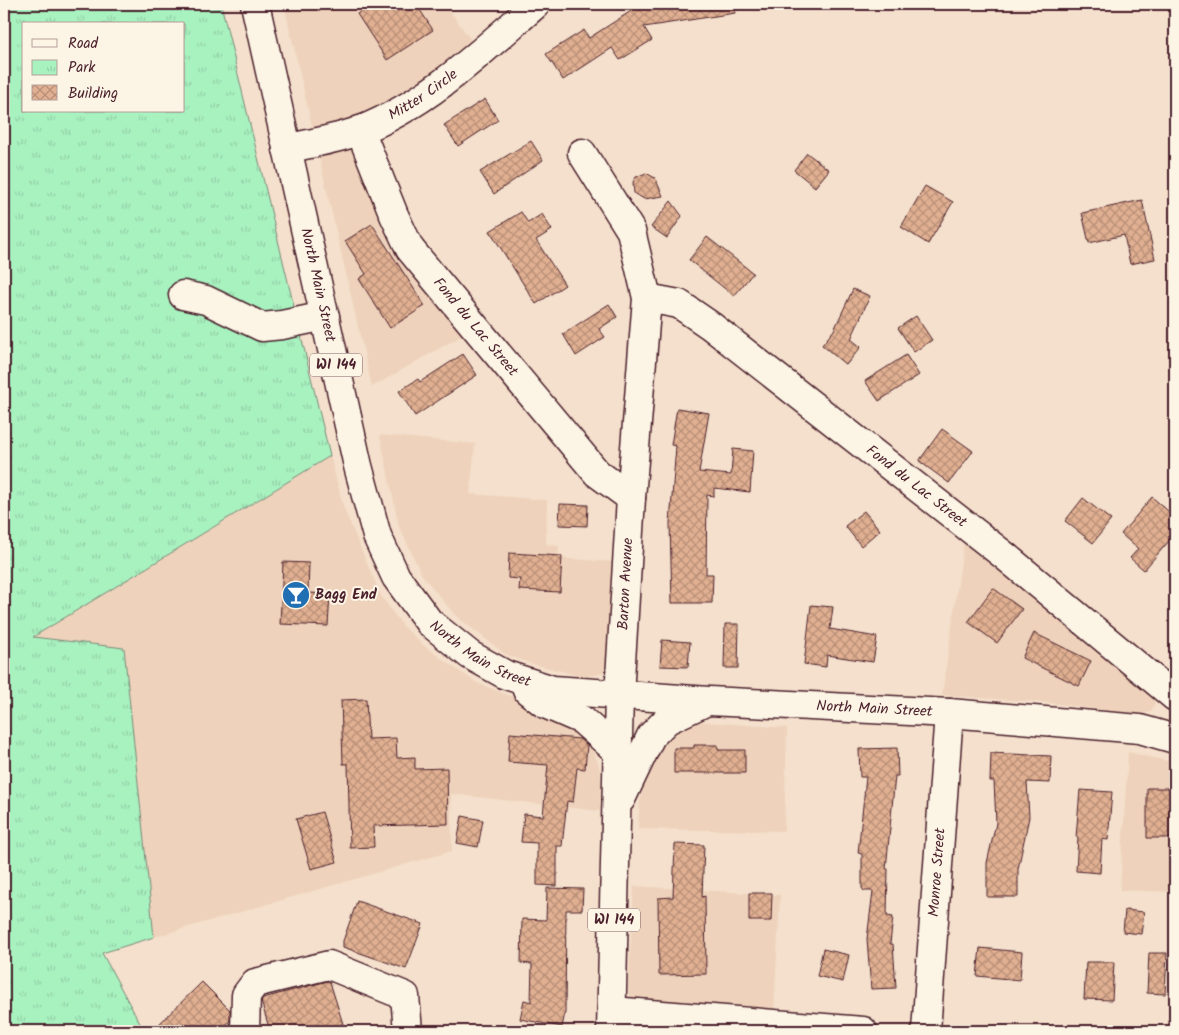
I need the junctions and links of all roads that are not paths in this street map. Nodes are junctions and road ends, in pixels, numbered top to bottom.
1 (254, 4) edge
2 (536, 4) edge
3 (360, 130) junction
4 (287, 149) junction
5 (582, 153) dead end
6 (183, 295) dead end
7 (647, 298) junction
8 (325, 316) junction
9 (630, 498) junction
10 (506, 675) junction
11 (619, 696) junction
12 (1175, 698) edge
13 (709, 701) junction
14 (949, 713) junction
15 (1175, 739) edge
16 (618, 752) junction
17 (616, 808) junction
18 (611, 1021) edge
19 (245, 1031) edge
20 (408, 1031) edge
21 (862, 1031) edge
22 (926, 1031) edge

1 - 4 street, North Main Street / WI 144
2 - 3 street, Mitter Circle
3 - 4 street, Mitter Circle
3 - 9 street, Fond du Lac Street
4 - 8 street, North Main Street / WI 144
5 - 7 street, Barton Avenue
6 - 8 street
7 - 9 street, Barton Avenue
7 - 12 street, Fond du Lac Street
8 - 10 street, North Main Street / WI 144
9 - 11 street, Barton Avenue
10 - 11 street, North Main Street / WI 144
10 - 16 street
11 - 13 street, North Main Street
11 - 16 street, Barton Avenue / WI 144
13 - 14 street, North Main Street
13 - 17 street
14 - 15 street, North Main Street
14 - 22 street, Monroe Street
16 - 17 street, Barton Avenue / WI 144
17 - 18 street, Barton Avenue / WI 144
18 - 21 street
19 - 20 street

